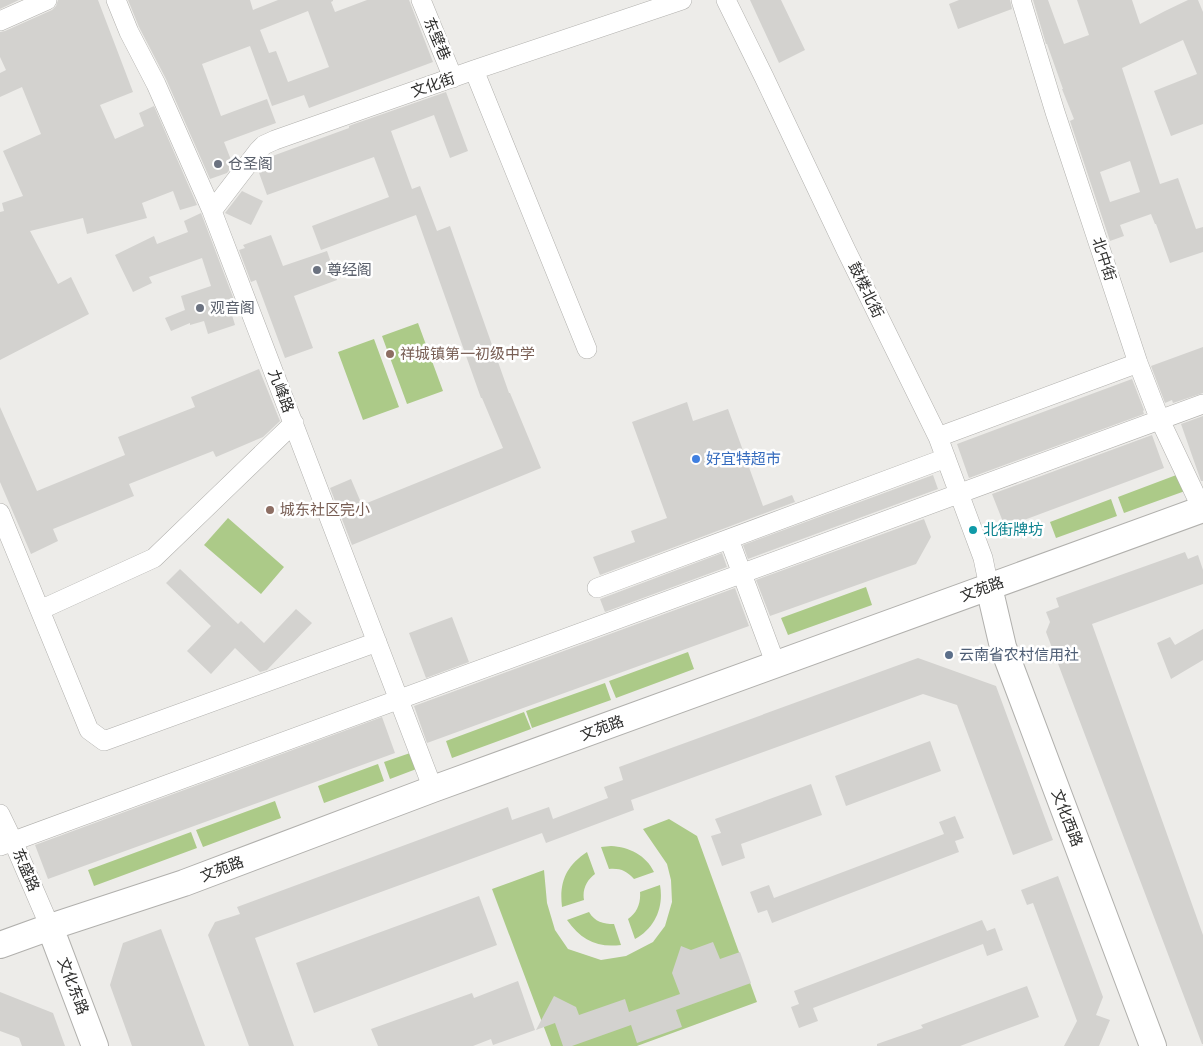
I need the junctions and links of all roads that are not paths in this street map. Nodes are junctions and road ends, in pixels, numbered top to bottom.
1 (47, 0) edge
2 (116, 0) edge
3 (421, 0) edge
4 (682, 0) edge
5 (726, 0) edge
6 (1021, 0) edge
7 (0, 21) edge
8 (474, 70) junction
9 (453, 78) junction
10 (212, 211) junction
11 (588, 349) dead end
12 (1138, 363) junction
13 (1203, 404) edge
14 (1160, 420) junction
15 (294, 423) junction
16 (938, 437) junction
17 (946, 458) junction
18 (959, 494) junction
19 (1203, 510) edge
20 (0, 513) edge
21 (729, 539) junction
22 (742, 573) junction
23 (989, 587) junction
24 (597, 588) dead end
25 (40, 610) junction
26 (377, 642) junction
27 (776, 665) junction
28 (399, 699) junction
29 (433, 789) junction
30 (0, 814) edge
31 (7, 844) edge
32 (50, 927) junction
33 (0, 945) edge
34 (95, 1046) edge
35 (1153, 1046) edge

1 - 7 street
2 - 10 street, 九峰路
3 - 9 street, 东壁巷
4 - 8 street, 文化街
5 - 16 street, 鼓楼北街
6 - 12 street, 北中街
8 - 9 street, 文化街
8 - 11 street
9 - 10 street, 文化街
10 - 15 street, 九峰路
12 - 14 street, 北中街
12 - 16 street
13 - 14 street
14 - 18 street
14 - 19 street, 北中街
15 - 25 street
15 - 26 street, 九峰路
16 - 17 street, 鼓楼北街
17 - 18 street, 鼓楼北街
17 - 21 street
18 - 22 street
18 - 23 street, 鼓楼北街
19 - 23 main road, 文苑路
20 - 25 street
21 - 22 street
21 - 24 street
22 - 27 street
22 - 28 street
23 - 27 main road, 文苑路
23 - 35 main road, 文化西路
25 - 26 street
26 - 28 street, 九峰路
27 - 29 main road, 文苑路
28 - 29 street, 九峰路
28 - 31 street
29 - 32 main road, 文苑路
30 - 31 street, 东盛路
31 - 32 street, 东盛路
32 - 33 main road, 文苑路
32 - 34 main road, 文化东路

